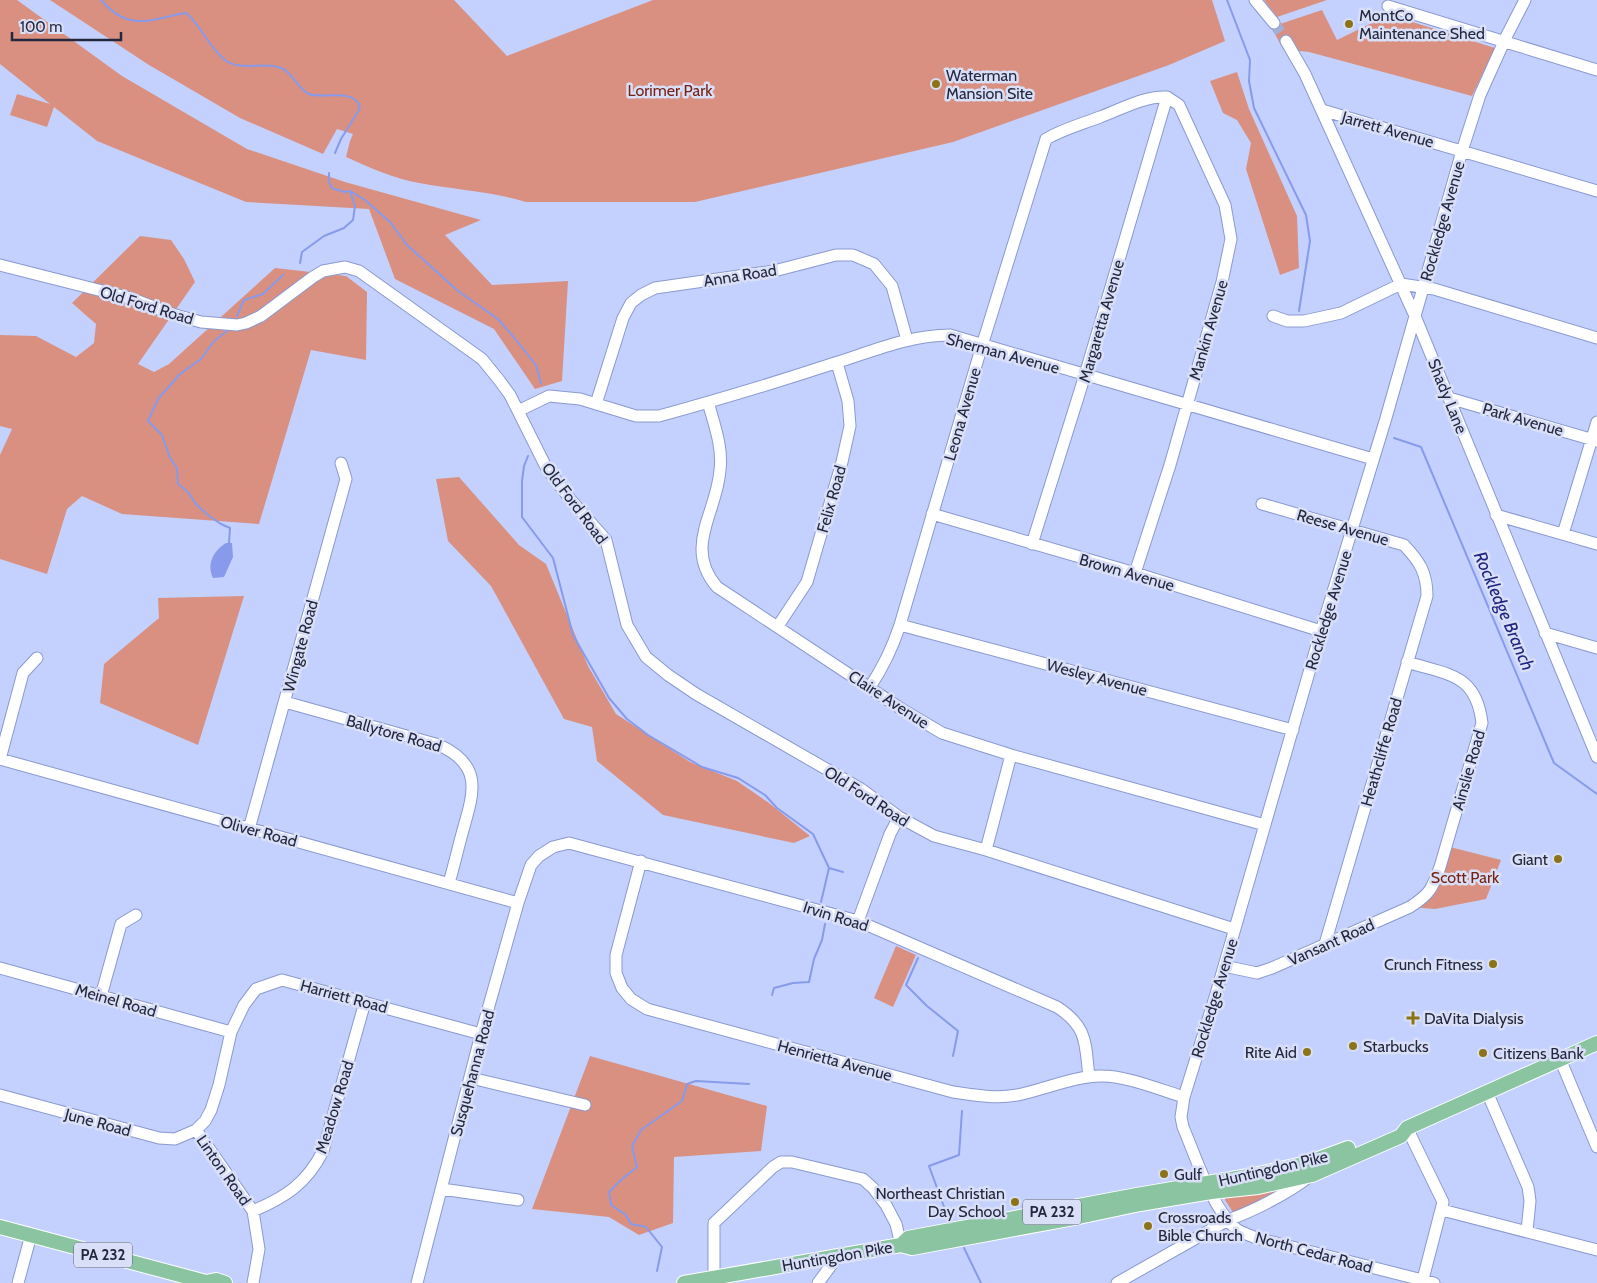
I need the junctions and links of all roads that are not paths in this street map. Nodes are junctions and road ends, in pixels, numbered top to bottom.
1 (1255, 0) edge
2 (1525, 0) edge
3 (1388, 6) dead end
4 (1274, 23) tunnel mouth
5 (1286, 41) tunnel mouth
6 (1504, 42) junction
7 (1597, 70) edge
8 (1167, 97) junction
9 (1322, 110) junction
10 (1462, 151) junction
11 (1597, 191) edge
12 (0, 265) edge
13 (1401, 284) junction
14 (1423, 286) junction
15 (1273, 316) dead end
16 (1415, 316) junction
17 (1597, 338) edge
18 (907, 340) junction
19 (982, 344) junction
20 (836, 363) junction
21 (1085, 375) junction
22 (1449, 398) junction
23 (708, 402) junction
24 (596, 404) junction
25 (1186, 405) junction
26 (518, 411) junction
27 (1597, 422) edge
28 (1594, 440) edge
29 (1372, 459) junction
30 (341, 462) dead end
31 (1262, 504) dead end
32 (932, 514) junction
33 (1496, 515) junction
34 (1353, 530) junction
35 (1564, 534) junction
36 (1032, 544) junction
37 (1597, 544) edge
38 (1419, 561) joint
39 (1135, 573) junction
40 (900, 625) junction
41 (778, 626) junction
42 (1321, 631) junction
43 (1545, 633) junction
44 (1597, 648) edge
45 (37, 658) dead end
46 (1407, 662) junction
47 (870, 687) junction
48 (285, 702) junction
49 (1293, 730) junction
50 (1596, 752) edge
51 (1011, 755) junction
52 (0, 759) edge
53 (899, 817) junction
54 (1265, 825) junction
55 (249, 829) junction
56 (986, 850) junction
57 (641, 862) junction
58 (531, 865) joint
59 (449, 883) junction
60 (1432, 889) joint
61 (518, 903) junction
62 (136, 915) dead end
63 (858, 921) junction
64 (1234, 929) junction
65 (1324, 944) junction
66 (1224, 966) junction
67 (0, 968) edge
68 (101, 996) junction
69 (364, 1002) junction
70 (231, 1032) junction
71 (481, 1034) junction
72 (1597, 1043) edge
73 (1560, 1059) junction
74 (1089, 1077) junction
75 (471, 1078) junction
76 (1487, 1092) junction
77 (0, 1095) edge
78 (1184, 1097) junction
79 (585, 1105) dead end
80 (1407, 1128) junction
81 (196, 1130) junction
82 (1597, 1147) edge
83 (1312, 1175) junction
84 (1208, 1188) junction
85 (442, 1189) junction
86 (518, 1200) dead end
87 (1442, 1210) junction
88 (253, 1211) junction
89 (1228, 1220) junction
90 (0, 1227) edge
91 (1527, 1231) junction
92 (31, 1235) junction
93 (901, 1245) junction
94 (1597, 1250) edge
95 (838, 1256) junction
96 (714, 1277) junction
97 (207, 1282) edge
98 (1427, 1282) edge
99 (18, 1283) edge
100 (225, 1283) edge
101 (253, 1283) edge
102 (417, 1283) edge
103 (684, 1283) edge
104 (818, 1283) edge
105 (1117, 1283) edge

1 - 4 street
2 - 6 street, Rockledge Avenue
3 - 6 street
5 - 9 street, Shady Lane
6 - 7 street
6 - 10 street, Rockledge Avenue
8 - 19 street, Leona Avenue
8 - 21 street, Margaretta Avenue
8 - 25 street, Mankin Avenue
9 - 10 street, Jarrett Avenue
9 - 13 street, Shady Lane
10 - 11 street, Jarrett Avenue
10 - 14 street, Rockledge Avenue
12 - 26 street, Old Ford Road
13 - 14 street
13 - 15 street
13 - 16 street, Shady Lane
14 - 16 street, Rockledge Avenue
14 - 17 street
16 - 22 street, Shady Lane
16 - 29 street, Rockledge Avenue
18 - 19 street, Sherman Avenue
18 - 20 street, Sherman Avenue
18 - 24 street, Anna Road
19 - 21 street, Sherman Avenue
19 - 32 street, Leona Avenue
20 - 23 street, Sherman Avenue
20 - 41 street, Felix Road
21 - 25 street, Sherman Avenue
21 - 36 street, Margaretta Avenue
22 - 28 street, Park Avenue
22 - 33 street, Shady Lane
23 - 24 street, Sherman Avenue
23 - 41 street, Claire Avenue
24 - 26 street, Sherman Avenue
25 - 29 street, Sherman Avenue
25 - 39 street, Mankin Avenue
26 - 53 street, Old Ford Road
27 - 28 street
28 - 35 street
29 - 34 street, Rockledge Avenue
30 - 48 street, Wingate Road
31 - 34 street, Reese Avenue
32 - 36 street, Brown Avenue
32 - 40 street, Leona Avenue
33 - 35 street
33 - 43 street, Shady Lane
34 - 38 street, Reese Avenue
34 - 42 street, Rockledge Avenue
35 - 37 street
36 - 39 street, Brown Avenue
38 - 46 street, Heathcliffe Road
39 - 42 street, Brown Avenue
40 - 47 street, Leona Avenue
40 - 49 street, Wesley Avenue
41 - 47 street, Claire Avenue
42 - 49 street, Rockledge Avenue
43 - 44 street
43 - 50 street, Shady Lane
45 - 52 street
46 - 60 street, Ainslie Road
46 - 65 street, Heathcliffe Road
47 - 51 street, Claire Avenue
48 - 55 street, Wingate Road
48 - 59 street, Ballytore Road
49 - 54 street, Rockledge Avenue
51 - 54 street, Claire Avenue
51 - 56 street
52 - 55 street, Oliver Road
53 - 56 street, Old Ford Road
53 - 63 street
54 - 64 street, Rockledge Avenue
55 - 59 street, Oliver Road
56 - 64 street, Old Ford Road
57 - 58 street, Irvin Road
57 - 63 street, Irvin Road
57 - 74 street, Henrietta Avenue
58 - 61 street, Susquehanna Road
59 - 61 street, Oliver Road
60 - 65 street, Vansant Road
61 - 71 street, Susquehanna Road
62 - 68 street
63 - 74 street, Irvin Road
64 - 66 street, Rockledge Avenue
65 - 66 street, Vansant Road
66 - 78 street, Rockledge Avenue
67 - 68 street, Meinel Road
68 - 70 street, Meinel Road
69 - 70 street, Harriett Road
69 - 71 street, Harriett Road
69 - 88 street, Meadow Road
70 - 81 street, Linton Road
71 - 75 street, Susquehanna Road
72 - 73 main road, Huntingdon Pike / PA 232
73 - 76 main road, Huntingdon Pike / PA 232
73 - 82 street
74 - 78 street, Henrietta Avenue
75 - 79 street
75 - 85 street, Susquehanna Road
76 - 80 main road, Huntingdon Pike / PA 232
76 - 91 street
77 - 81 street, June Road
78 - 84 street, Rockledge Avenue
80 - 83 main road, Huntingdon Pike / PA 232
80 - 84 main road, Huntingdon Pike / PA 232
80 - 87 street
81 - 88 street, Linton Road
83 - 84 main road, Huntingdon Pike / PA 232
83 - 89 street
84 - 89 street, Rockledge Avenue
84 - 93 main road, Huntingdon Pike / PA 232
85 - 86 street
85 - 102 street, Susquehanna Road
87 - 91 street
87 - 98 street
88 - 101 street, Linton Road
89 - 98 street, North Cedar Road
89 - 105 street
90 - 92 main road, PA 232
91 - 94 street
92 - 97 main road, PA 232
92 - 99 street
93 - 95 main road, Huntingdon Pike / PA 232
93 - 96 street
95 - 96 main road, Huntingdon Pike / PA 232
95 - 104 street
96 - 103 main road, Huntingdon Pike / PA 232
97 - 100 main road, PA 232

